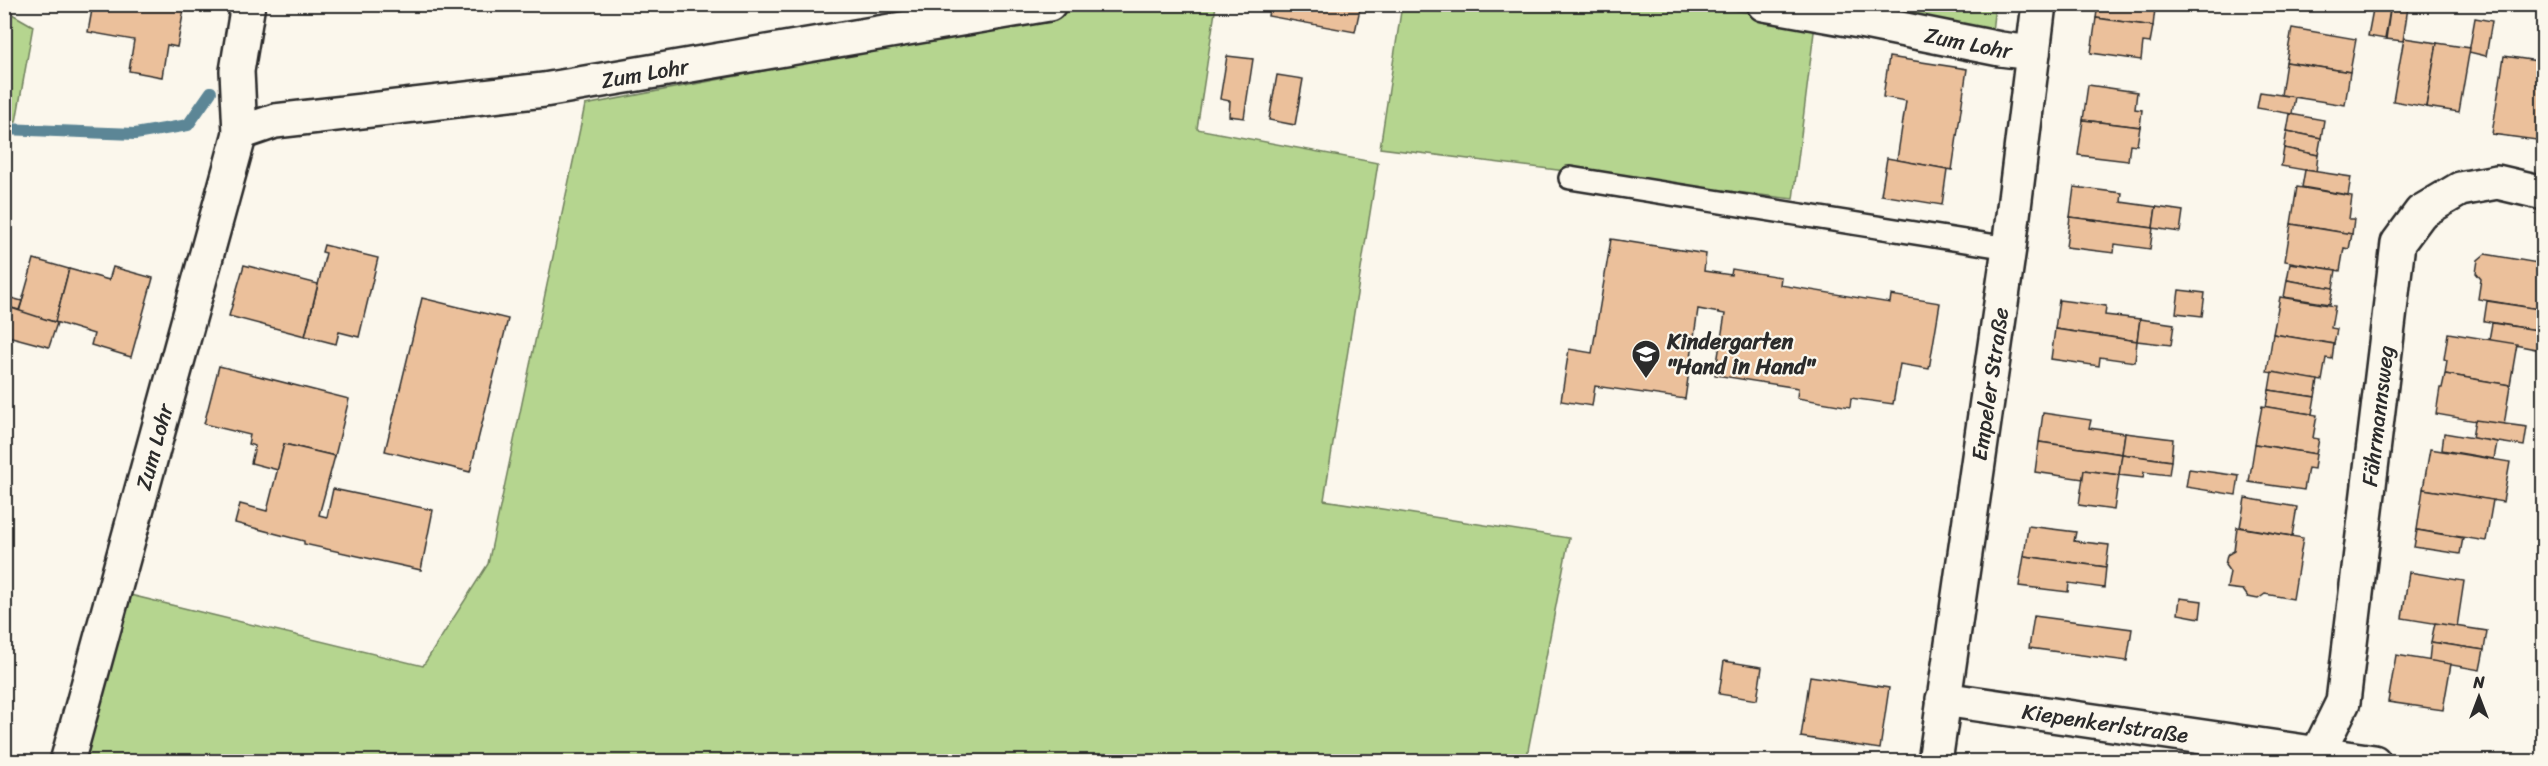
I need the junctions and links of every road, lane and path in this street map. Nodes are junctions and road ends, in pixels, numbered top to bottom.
1 (248, 4) edge
2 (1049, 4) edge
3 (1764, 4) edge
4 (2039, 4) edge
5 (2033, 53) junction
6 (240, 133) junction
7 (1570, 178) dead end
8 (2544, 193) edge
9 (2009, 248) junction
10 (1943, 699) junction
11 (2318, 757) edge
12 (67, 762) edge
13 (1935, 762) edge
14 (2374, 762) edge

1 - 6 street, Zum Lohr
2 - 6 street, Zum Lohr
3 - 5 street, Zum Lohr
4 - 5 street, Empeler Straße
5 - 9 street, Empeler Straße
6 - 12 street, Zum Lohr
7 - 9 lane
8 - 11 street, Fährmannsweg
9 - 10 street, Empeler Straße
10 - 11 street, Kiepenkerlstraße
10 - 13 street, Empeler Straße
11 - 14 street, Kiepenkerlstraße

